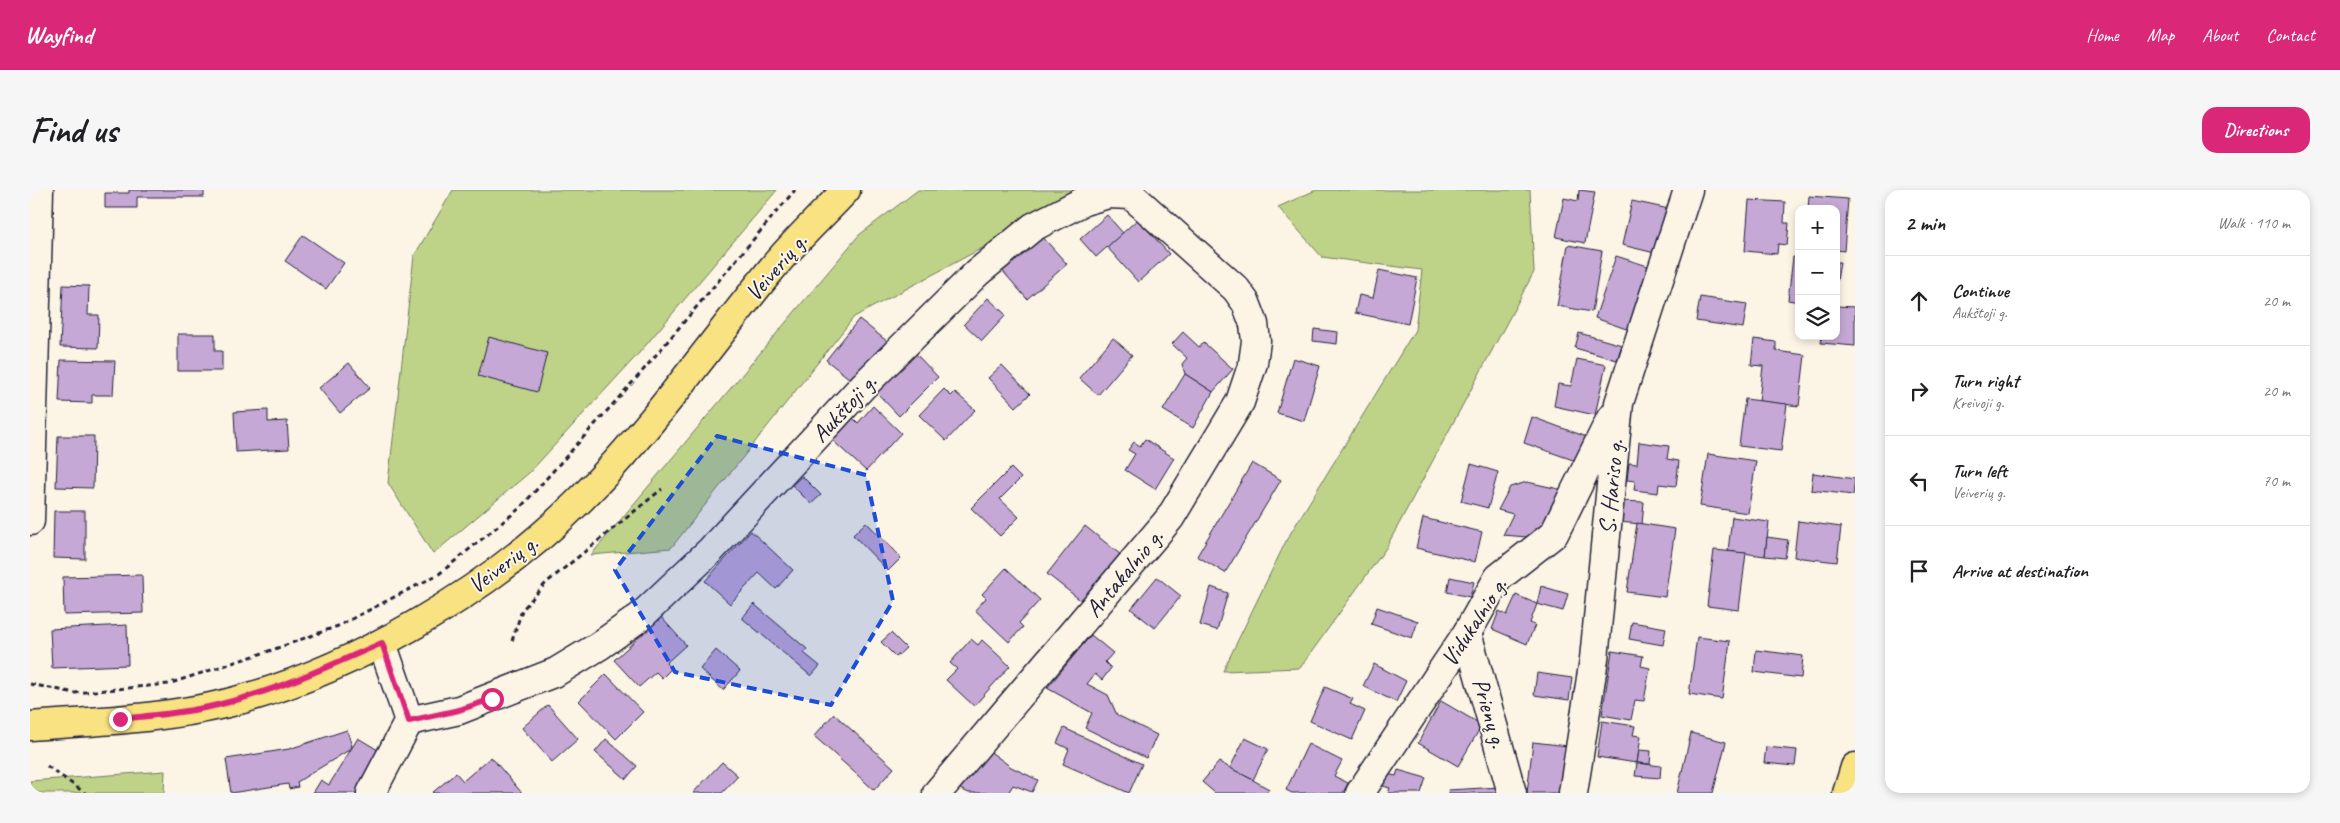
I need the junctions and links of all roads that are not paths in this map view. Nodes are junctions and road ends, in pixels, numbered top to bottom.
1 (39, 190) edge
2 (846, 190) edge
3 (1688, 190) edge
4 (1254, 324) joint
5 (1619, 403) junction
6 (30, 521) edge
7 (1467, 633) junction
8 (382, 643) junction
9 (409, 721) junction
10 (30, 726) edge
11 (1855, 767) edge
12 (371, 793) edge
13 (937, 793) edge
14 (1360, 793) edge
15 (1512, 793) edge
16 (1573, 793) edge
17 (1847, 793) edge

1 - 6 street
2 - 8 main road, Veiverių g.
3 - 5 street, S. Hariso g.
4 - 9 street, Aukštoji g.
4 - 13 street, Antakalnio g.
5 - 7 street, Vidukalnio g.
5 - 16 street, S. Hariso g.
7 - 14 street, Vidukalnio g.
7 - 15 street, Prienų g.
8 - 9 street
8 - 10 main road, Veiverių g.
9 - 12 street
11 - 17 main road

